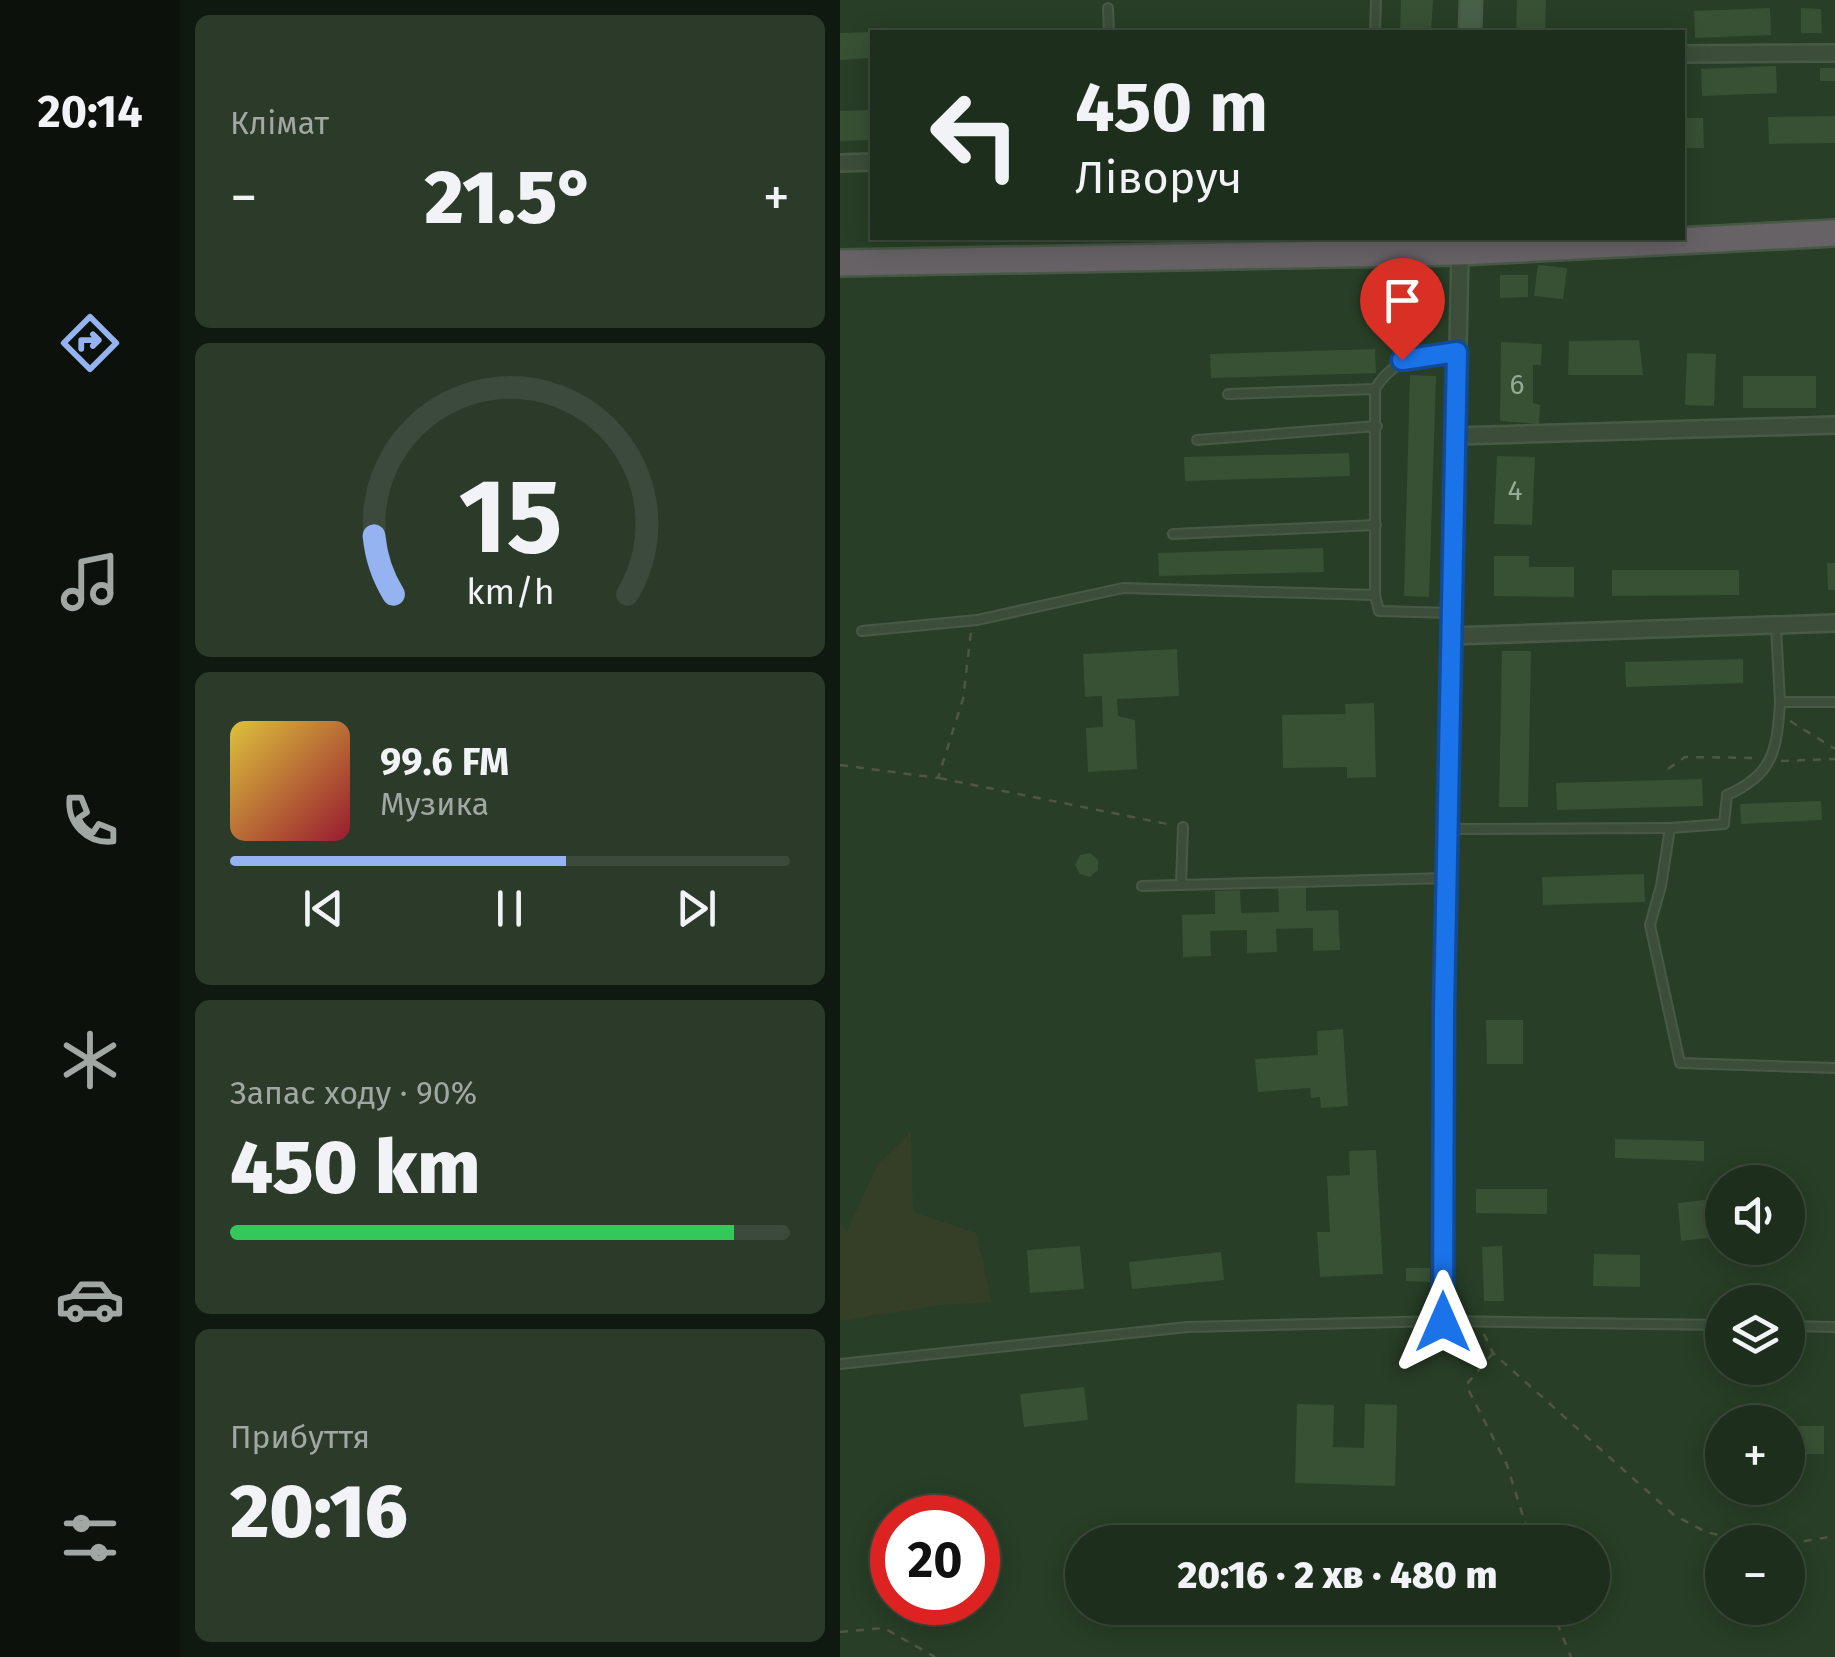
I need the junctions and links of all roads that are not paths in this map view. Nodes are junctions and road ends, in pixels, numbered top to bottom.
1 (1376, 0) edge
2 (1471, 0) edge
3 (1108, 8) dead end
4 (1110, 30) edge
5 (1376, 30) edge
6 (1470, 30) edge
7 (1685, 54) edge
8 (1835, 54) edge
9 (870, 162) edge
10 (840, 163) edge
11 (1835, 233) edge
12 (1685, 237) edge
13 (1597, 240) edge
14 (1461, 244) edge
15 (840, 263) edge
16 (1457, 352) junction
17 (1374, 389) junction
18 (1228, 394) dead end
19 (1835, 425) edge
20 (1377, 426) junction
21 (1456, 436) junction
22 (1197, 440) dead end
23 (1376, 525) junction
24 (1173, 534) dead end
25 (1375, 595) junction
26 (1452, 614) junction
27 (1835, 623) edge
28 (1776, 626) junction
29 (862, 632) dead end
30 (1452, 636) junction
31 (1780, 702) junction
32 (1835, 702) edge
33 (1183, 827) road end
34 (1448, 828) junction
35 (1670, 828) junction
36 (1447, 878) junction
37 (1181, 884) junction
38 (1142, 886) dead end
39 (1835, 1068) edge
40 (1443, 1280) joint
41 (1443, 1322) junction
42 (1705, 1325) edge
43 (1805, 1326) edge
44 (1835, 1327) edge
45 (840, 1364) edge

1 - 5 lane
2 - 6 main road
3 - 4 lane
7 - 8 street
9 - 10 street
11 - 12 highway
13 - 14 highway
14 - 15 highway
14 - 16 street
16 - 17 lane
16 - 21 street
17 - 18 lane
17 - 20 lane
19 - 21 street
20 - 22 lane
20 - 23 lane
21 - 26 street
23 - 24 lane
23 - 25 lane
25 - 26 lane
25 - 29 lane
26 - 30 street
27 - 28 street
28 - 30 street
28 - 31 lane
30 - 34 street
31 - 32 lane
31 - 35 lane
33 - 37 lane
34 - 35 lane
34 - 36 street
35 - 39 lane
36 - 37 lane
36 - 40 street
37 - 38 lane
40 - 41 lane
41 - 42 lane
41 - 45 lane
43 - 44 lane

